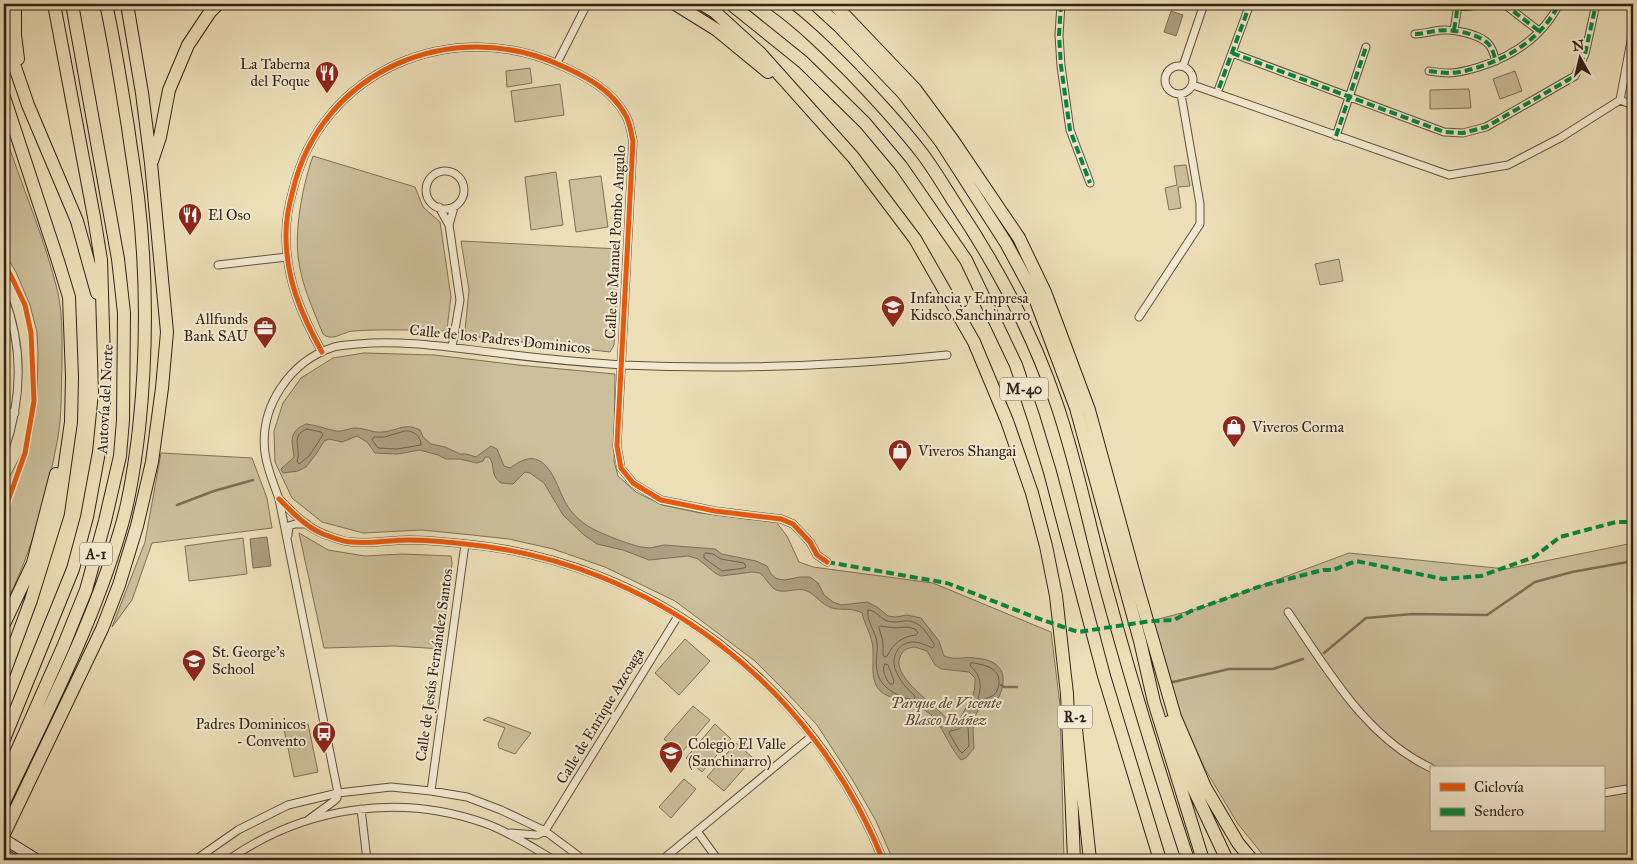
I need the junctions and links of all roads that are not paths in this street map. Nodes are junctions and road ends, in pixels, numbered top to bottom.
1 (15, 4) edge
2 (54, 4) edge
3 (72, 4) edge
4 (106, 4) edge
5 (127, 4) edge
6 (218, 4) edge
7 (587, 4) edge
8 (676, 4) edge
9 (702, 4) edge
10 (731, 4) edge
11 (774, 4) edge
12 (815, 4) edge
13 (834, 4) edge
14 (1061, 4) edge
15 (1204, 4) edge
16 (1250, 4) edge
17 (1479, 4) edge
18 (1504, 4) edge
19 (1559, 4) edge
20 (1596, 4) edge
21 (1455, 5) edge
22 (1454, 30) junction
23 (1633, 30) edge
24 (1539, 31) junction
25 (1415, 34) dead end
26 (4, 35) edge
27 (1366, 48) dead end
28 (1232, 53) junction
29 (1496, 61) junction
30 (557, 63) junction
31 (1183, 66) junction
32 (1429, 71) dead end
33 (1192, 85) junction
34 (1219, 88) dead end
35 (1181, 94) junction
36 (796, 96) junction
37 (4, 97) edge
38 (1350, 97) junction
39 (1620, 100) junction
40 (28, 105) junction
41 (1633, 105) edge
42 (1336, 136) junction
43 (151, 163) junction
44 (1090, 183) dead end
45 (438, 207) junction
46 (454, 207) junction
47 (449, 226) junction
48 (287, 257) junction
49 (218, 265) dead end
50 (4, 297) edge
51 (103, 317) junction
52 (1139, 317) dead end
53 (452, 348) junction
54 (322, 352) junction
55 (948, 355) dead end
56 (622, 364) junction
57 (4, 411) edge
58 (15, 413) junction
59 (71, 422) junction
60 (4, 452) edge
61 (279, 499) junction
62 (307, 524) junction
63 (287, 538) junction
64 (465, 544) junction
65 (827, 562) dead end
66 (64, 592) junction
67 (1056, 596) junction
68 (1288, 612) dead end
69 (26, 614) junction
70 (678, 616) junction
71 (4, 624) edge
72 (1140, 641) junction
73 (4, 657) edge
74 (4, 674) edge
75 (73, 688) junction
76 (4, 716) edge
77 (812, 736) junction
78 (4, 739) edge
79 (1430, 767) edge
80 (4, 780) edge
81 (1633, 788) edge
82 (431, 791) junction
83 (1604, 792) edge
84 (338, 793) junction
85 (4, 802) edge
86 (361, 809) junction
87 (4, 816) edge
88 (308, 820) junction
89 (545, 831) junction
90 (697, 831) junction
91 (508, 833) junction
92 (4, 834) edge
93 (1152, 838) junction
94 (4, 839) edge
95 (4, 854) edge
96 (14, 860) edge
97 (38, 860) edge
98 (195, 860) edge
99 (228, 860) edge
100 (367, 860) edge
101 (554, 860) edge
102 (584, 860) edge
103 (662, 860) edge
104 (718, 860) edge
105 (883, 860) edge
106 (1074, 860) edge
107 (1090, 860) edge
108 (1152, 860) edge
109 (1160, 860) edge
110 (1188, 860) edge
111 (1203, 860) edge
112 (1227, 860) edge
113 (1252, 860) edge

1 - 40 highway
2 - 51 highway, Autovía del Norte / A-1
3 - 80 highway, Autovía del Norte / A-1
4 - 85 highway
5 - 43 highway
6 - 43 highway
7 - 30 street
8 - 36 highway
9 - 36 highway
10 - 93 highway, M-40
11 - 110 highway, M-40
12 - 72 highway
13 - 113 highway
14 - 44 street
15 - 31 street
16 - 28 street
17 - 21 street
18 - 24 street
19 - 24 street
20 - 38 street
21 - 22 street
22 - 25 street
22 - 29 street
23 - 39 street
24 - 29 street
26 - 40 highway
27 - 38 street
28 - 34 street
28 - 38 street
29 - 32 street
30 - 48 street, Calle de Manuel Pombo Angulo
30 - 56 street, Calle de Manuel Pombo Angulo
31 - 33 street
31 - 35 street
33 - 35 street
33 - 42 street
35 - 52 street
36 - 67 highway
37 - 59 highway
38 - 42 street
39 - 41 street
39 - 42 street
40 - 51 highway
43 - 75 highway
45 - 46 street
45 - 46 street
45 - 47 street
46 - 47 street
47 - 53 street
48 - 49 street
48 - 54 street, Calle de Manuel Pombo Angulo
50 - 58 street
51 - 66 highway, Autovía del Norte / A-1
53 - 54 street, Calle de los Padres Dominicos
53 - 56 street, Calle de los Padres Dominicos
54 - 61 street, Calle de los Padres Dominicos
55 - 56 street, Calle de los Padres Dominicos
56 - 65 street, Calle de Manuel Pombo Angulo
57 - 58 street
58 - 60 street
59 - 69 highway
59 - 71 highway
61 - 62 street
61 - 63 street, Calle de los Padres Dominicos
62 - 63 street
62 - 64 street
63 - 84 street, Calle de los Padres Dominicos
64 - 70 street
64 - 82 street, Calle de Jesús Fernández Santos
66 - 76 highway
66 - 78 highway, Autovía del Norte / A-1
67 - 106 highway
67 - 107 highway, R-2
68 - 79 street
69 - 73 highway
69 - 74 highway
70 - 77 street
70 - 89 street, Calle de Enrique Azcoaga
72 - 111 highway
72 - 112 highway
75 - 87 highway
75 - 92 highway
77 - 90 street
77 - 105 street
81 - 83 street
82 - 84 street
82 - 89 street
84 - 88 street
84 - 98 street
86 - 88 street
86 - 91 street
86 - 100 street
88 - 99 street
89 - 91 street
89 - 102 street
90 - 103 street
90 - 104 street
91 - 101 street
93 - 108 highway
93 - 109 highway, M-40
94 - 97 street
95 - 96 street

